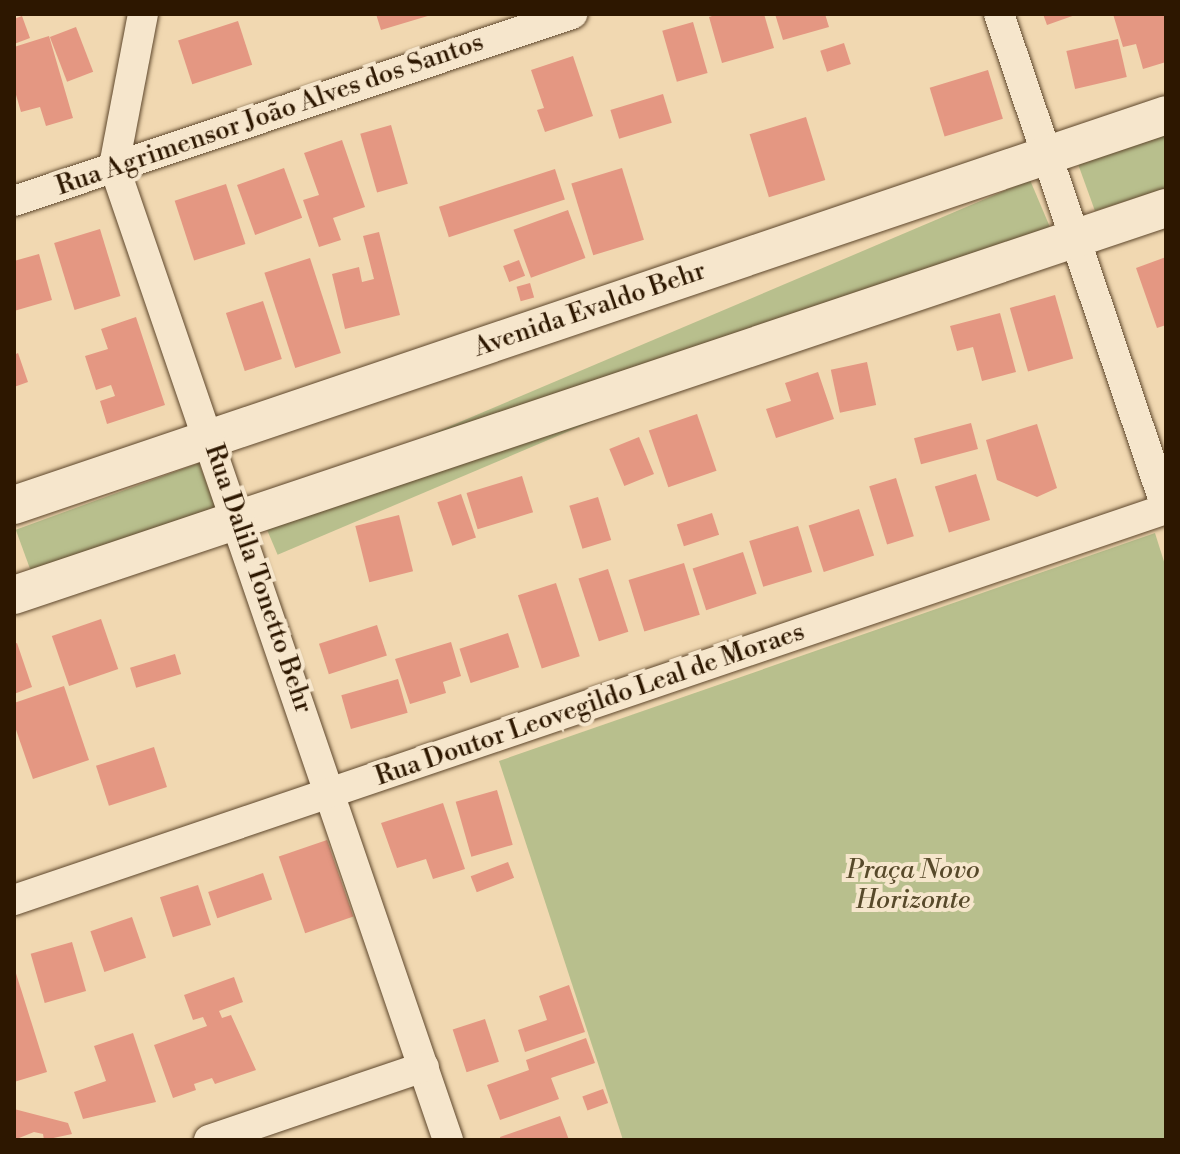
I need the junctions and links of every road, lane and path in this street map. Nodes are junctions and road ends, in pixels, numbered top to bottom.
1 (143, 14) edge
2 (572, 14) edge
3 (999, 14) edge
4 (1166, 115) edge
5 (1049, 154) junction
6 (114, 166) junction
7 (14, 201) edge
8 (1166, 208) edge
9 (1078, 238) junction
10 (211, 438) junction
11 (14, 505) edge
12 (1166, 508) edge
13 (238, 520) junction
14 (14, 595) edge
15 (331, 794) junction
16 (14, 900) edge
17 (424, 1067) junction
18 (209, 1140) edge
19 (448, 1140) edge

1 - 6 street
2 - 6 street, Rua Agrimensor João Alves dos Santos
3 - 5 street
4 - 5 street, Avenida Evaldo Behr
5 - 9 street
5 - 10 street, Avenida Evaldo Behr
6 - 7 street, Rua Agrimensor João Alves dos Santos
6 - 10 street, Rua Dalila Tonetto Behr
8 - 9 street
9 - 12 street
9 - 13 street
10 - 11 street, Avenida Evaldo Behr
10 - 13 street, Rua Dalila Tonetto Behr
12 - 15 street, Rua Doutor Leovegildo Leal de Moraes
13 - 14 street
13 - 15 street, Rua Dalila Tonetto Behr
15 - 16 street, Rua Doutor Leovegildo Leal de Moraes
15 - 17 street, Rua Dalila Tonetto Behr
17 - 18 street
17 - 19 street, Rua Dalila Tonetto Behr

